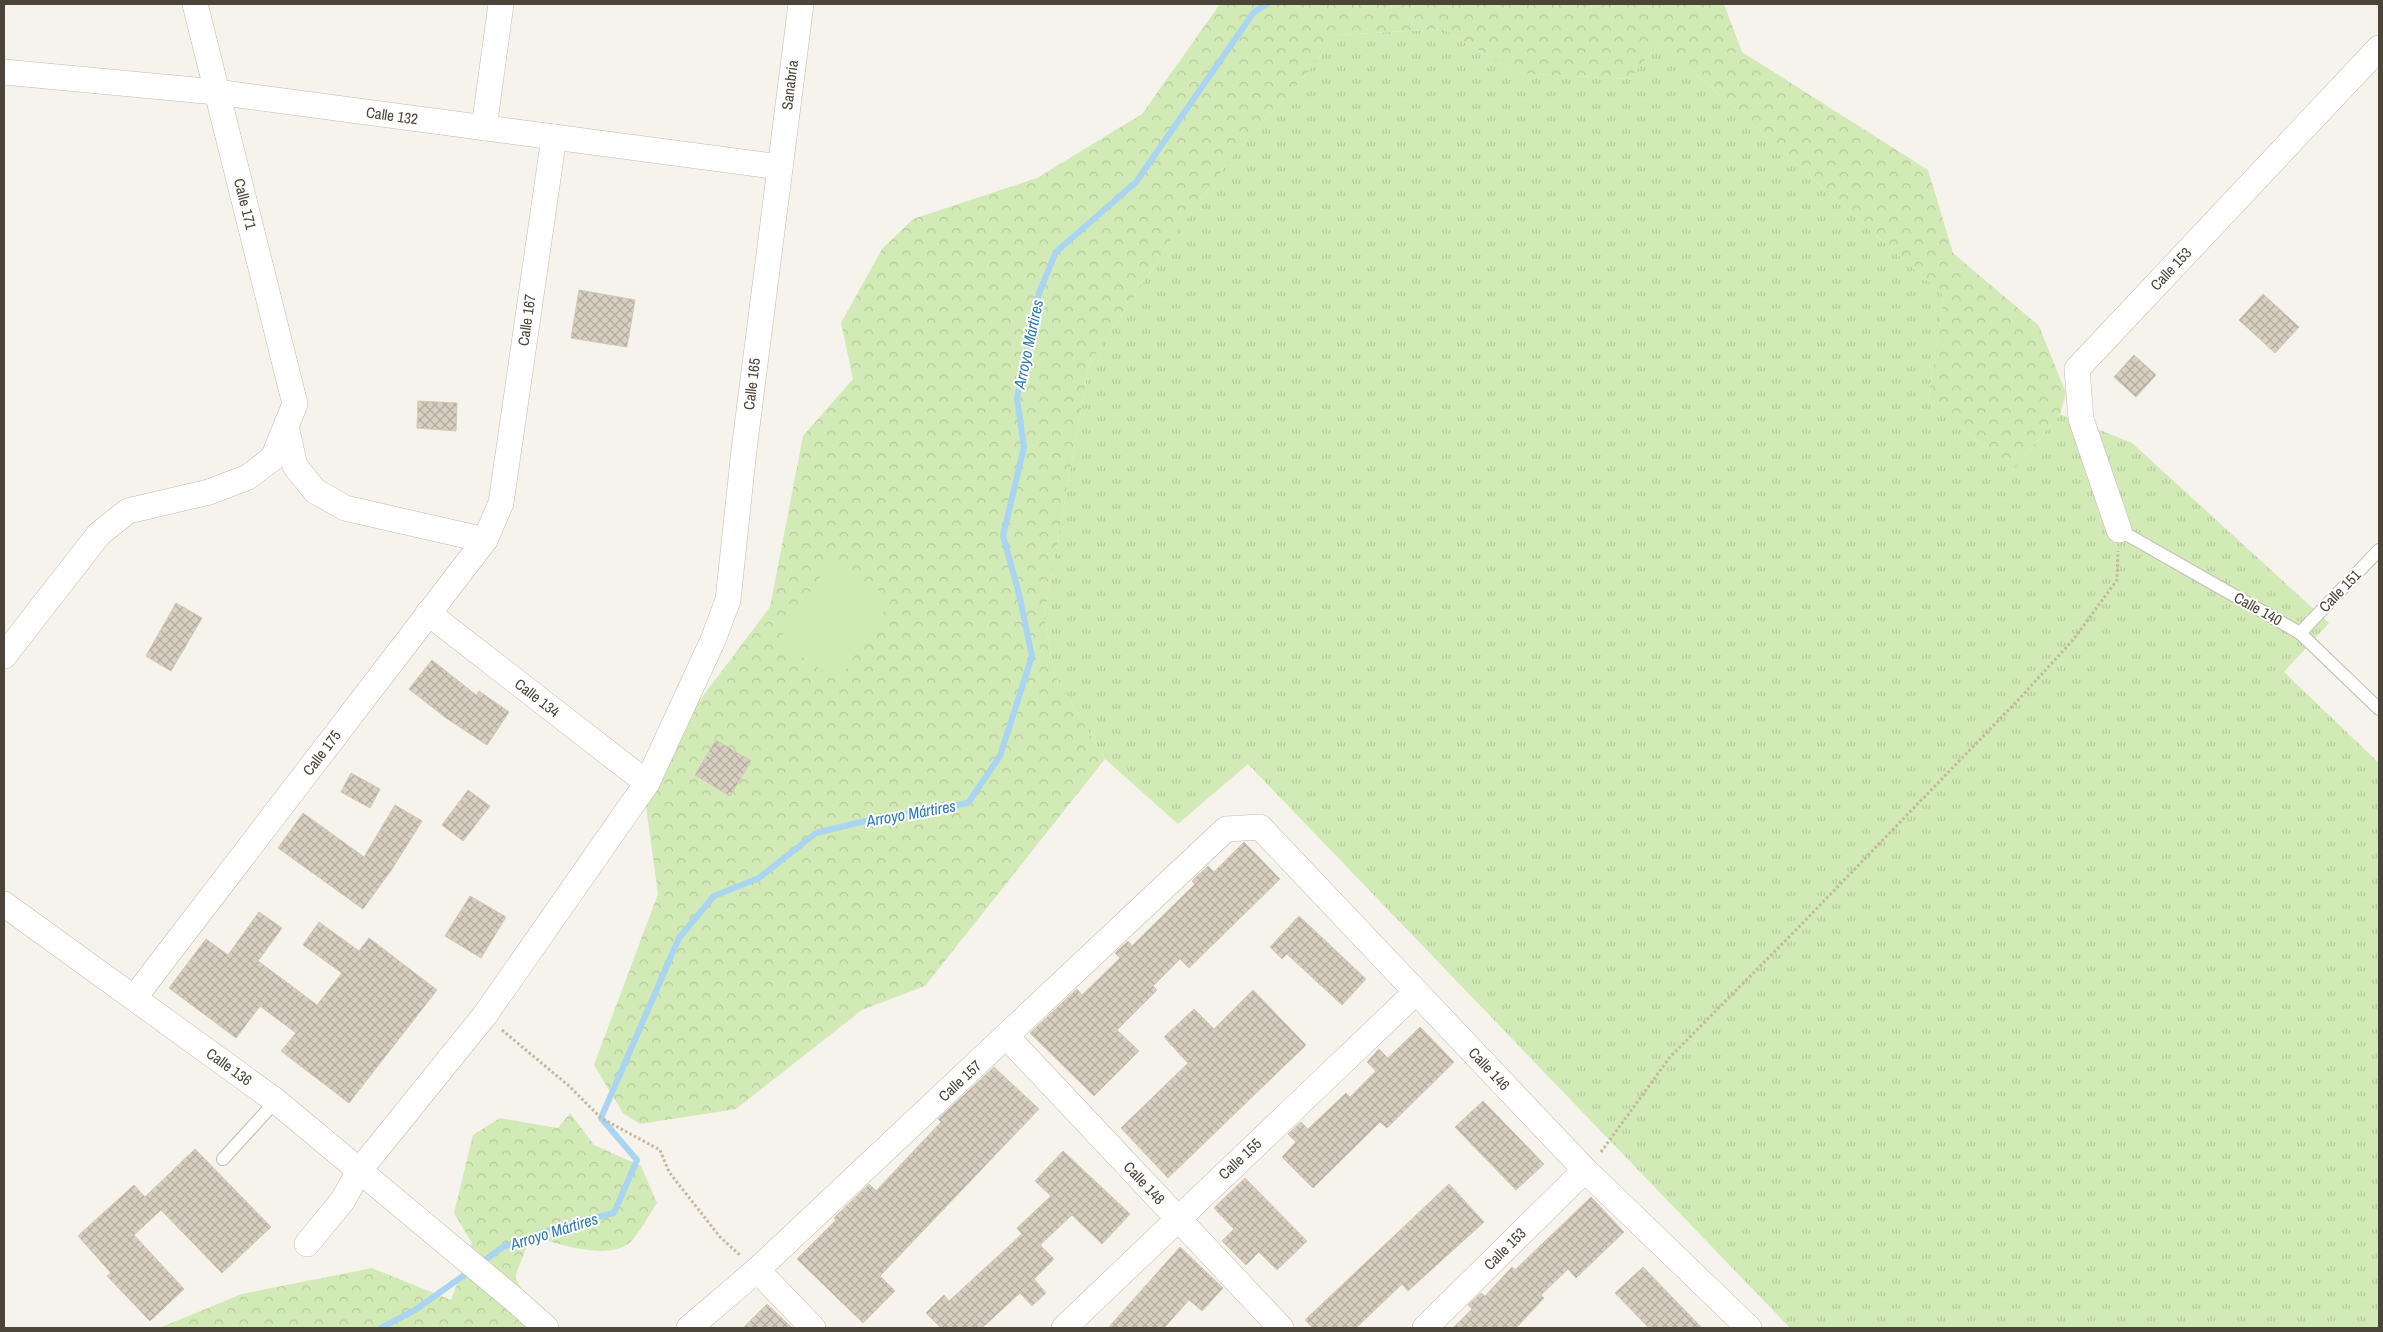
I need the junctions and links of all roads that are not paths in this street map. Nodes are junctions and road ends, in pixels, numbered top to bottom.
1 (195, 4) edge
2 (501, 4) edge
3 (801, 4) edge
4 (2379, 48) edge
5 (4, 72) edge
6 (216, 92) junction
7 (484, 128) junction
8 (554, 137) junction
9 (780, 167) junction
10 (291, 415) junction
11 (500, 503) joint
12 (2119, 530) joint
13 (485, 540) junction
14 (2379, 550) edge
15 (428, 613) junction
16 (2300, 633) junction
17 (4, 656) edge
18 (2379, 709) edge
19 (647, 783) junction
20 (1226, 829) joint
21 (4, 904) edge
22 (1416, 992) junction
23 (134, 998) junction
24 (1007, 1037) junction
25 (276, 1101) junction
26 (223, 1159) dead end
27 (1585, 1170) junction
28 (360, 1171) junction
29 (1178, 1218) junction
30 (307, 1244) dead end
31 (757, 1270) junction
32 (546, 1328) edge
33 (689, 1328) edge
34 (813, 1328) edge
35 (1064, 1328) edge
36 (1282, 1328) edge
37 (1425, 1328) edge
38 (1749, 1328) edge

1 - 6 street, Calle 171
2 - 7 street
3 - 9 street, Sanabria
4 - 12 street, Calle 153
5 - 6 street, Calle 132
6 - 7 street, Calle 132
6 - 10 street, Calle 171
7 - 8 street, Calle 132
8 - 9 street, Calle 132
8 - 11 street, Calle 167
9 - 19 street, Calle 165
10 - 13 street
10 - 17 street
11 - 13 street, Calle 175
12 - 16 lane, Calle 140
13 - 15 street, Calle 175
14 - 16 lane, Calle 151
15 - 19 street, Calle 134
15 - 23 street, Calle 175
16 - 18 lane, Calle 140
19 - 28 street, Calle 165
20 - 22 street, Calle 146
20 - 24 street, Calle 157
21 - 23 street, Calle 136
22 - 27 street, Calle 146
22 - 29 street, Calle 155
23 - 25 street, Calle 136
24 - 29 street, Calle 148
24 - 31 street, Calle 157
25 - 26 lane
25 - 28 street, Calle 136
27 - 37 street, Calle 153
27 - 38 street, Calle 146
28 - 30 street, Calle 165
28 - 32 street, Calle 136
29 - 35 street, Calle 155
29 - 36 street, Calle 148
31 - 33 street, Calle 157
31 - 34 street

